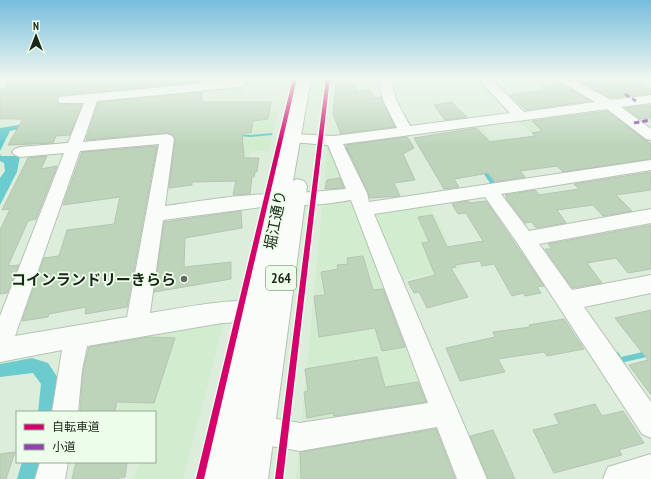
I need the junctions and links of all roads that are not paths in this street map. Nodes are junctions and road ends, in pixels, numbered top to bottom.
1 (91, 100) edge
2 (302, 100) edge
3 (309, 100) edge
4 (390, 100) edge
5 (505, 100) edge
6 (601, 100) edge
7 (642, 100) edge
8 (610, 105) junction
9 (520, 116) junction
10 (406, 131) junction
11 (651, 136) edge
12 (298, 139) junction
13 (334, 141) junction
14 (73, 146) junction
15 (20, 152) dead end
16 (651, 165) edge
17 (489, 190) junction
18 (287, 199) junction
19 (362, 201) junction
20 (155, 214) junction
21 (651, 216) edge
22 (525, 239) junction
23 (651, 284) edge
24 (566, 301) junction
25 (257, 311) junction
26 (137, 326) junction
27 (77, 337) junction
28 (0, 346) edge
29 (0, 350) edge
30 (65, 411) edge
31 (444, 413) junction
32 (651, 425) edge
33 (259, 430) junction
34 (54, 463) edge
35 (651, 471) edge
36 (50, 479) edge
37 (222, 479) edge
38 (251, 479) edge
39 (472, 479) edge
40 (620, 479) edge

1 - 14 street
2 - 12 main road, 堀江通り / 264
3 - 12 main road, 堀江通り / 264
4 - 10 street
5 - 9 street
6 - 8 street
7 - 8 street
8 - 9 street
8 - 11 street
9 - 10 street
10 - 13 street
12 - 13 street
12 - 18 main road, 堀江通り / 264
13 - 19 street
14 - 15 street
14 - 20 street
14 - 28 street
16 - 17 street
17 - 19 street
17 - 22 street
18 - 19 street
18 - 20 street
18 - 25 main road, 堀江通り / 264
18 - 33 main road, 堀江通り / 264
19 - 31 street
20 - 26 street
21 - 22 street
22 - 24 street
23 - 24 street
24 - 32 street
25 - 26 street
25 - 37 main road, 堀江通り / 264
26 - 27 street
27 - 29 street
27 - 30 street
31 - 33 street
31 - 39 street
33 - 38 main road, 堀江通り / 264
34 - 36 street
35 - 40 main road

